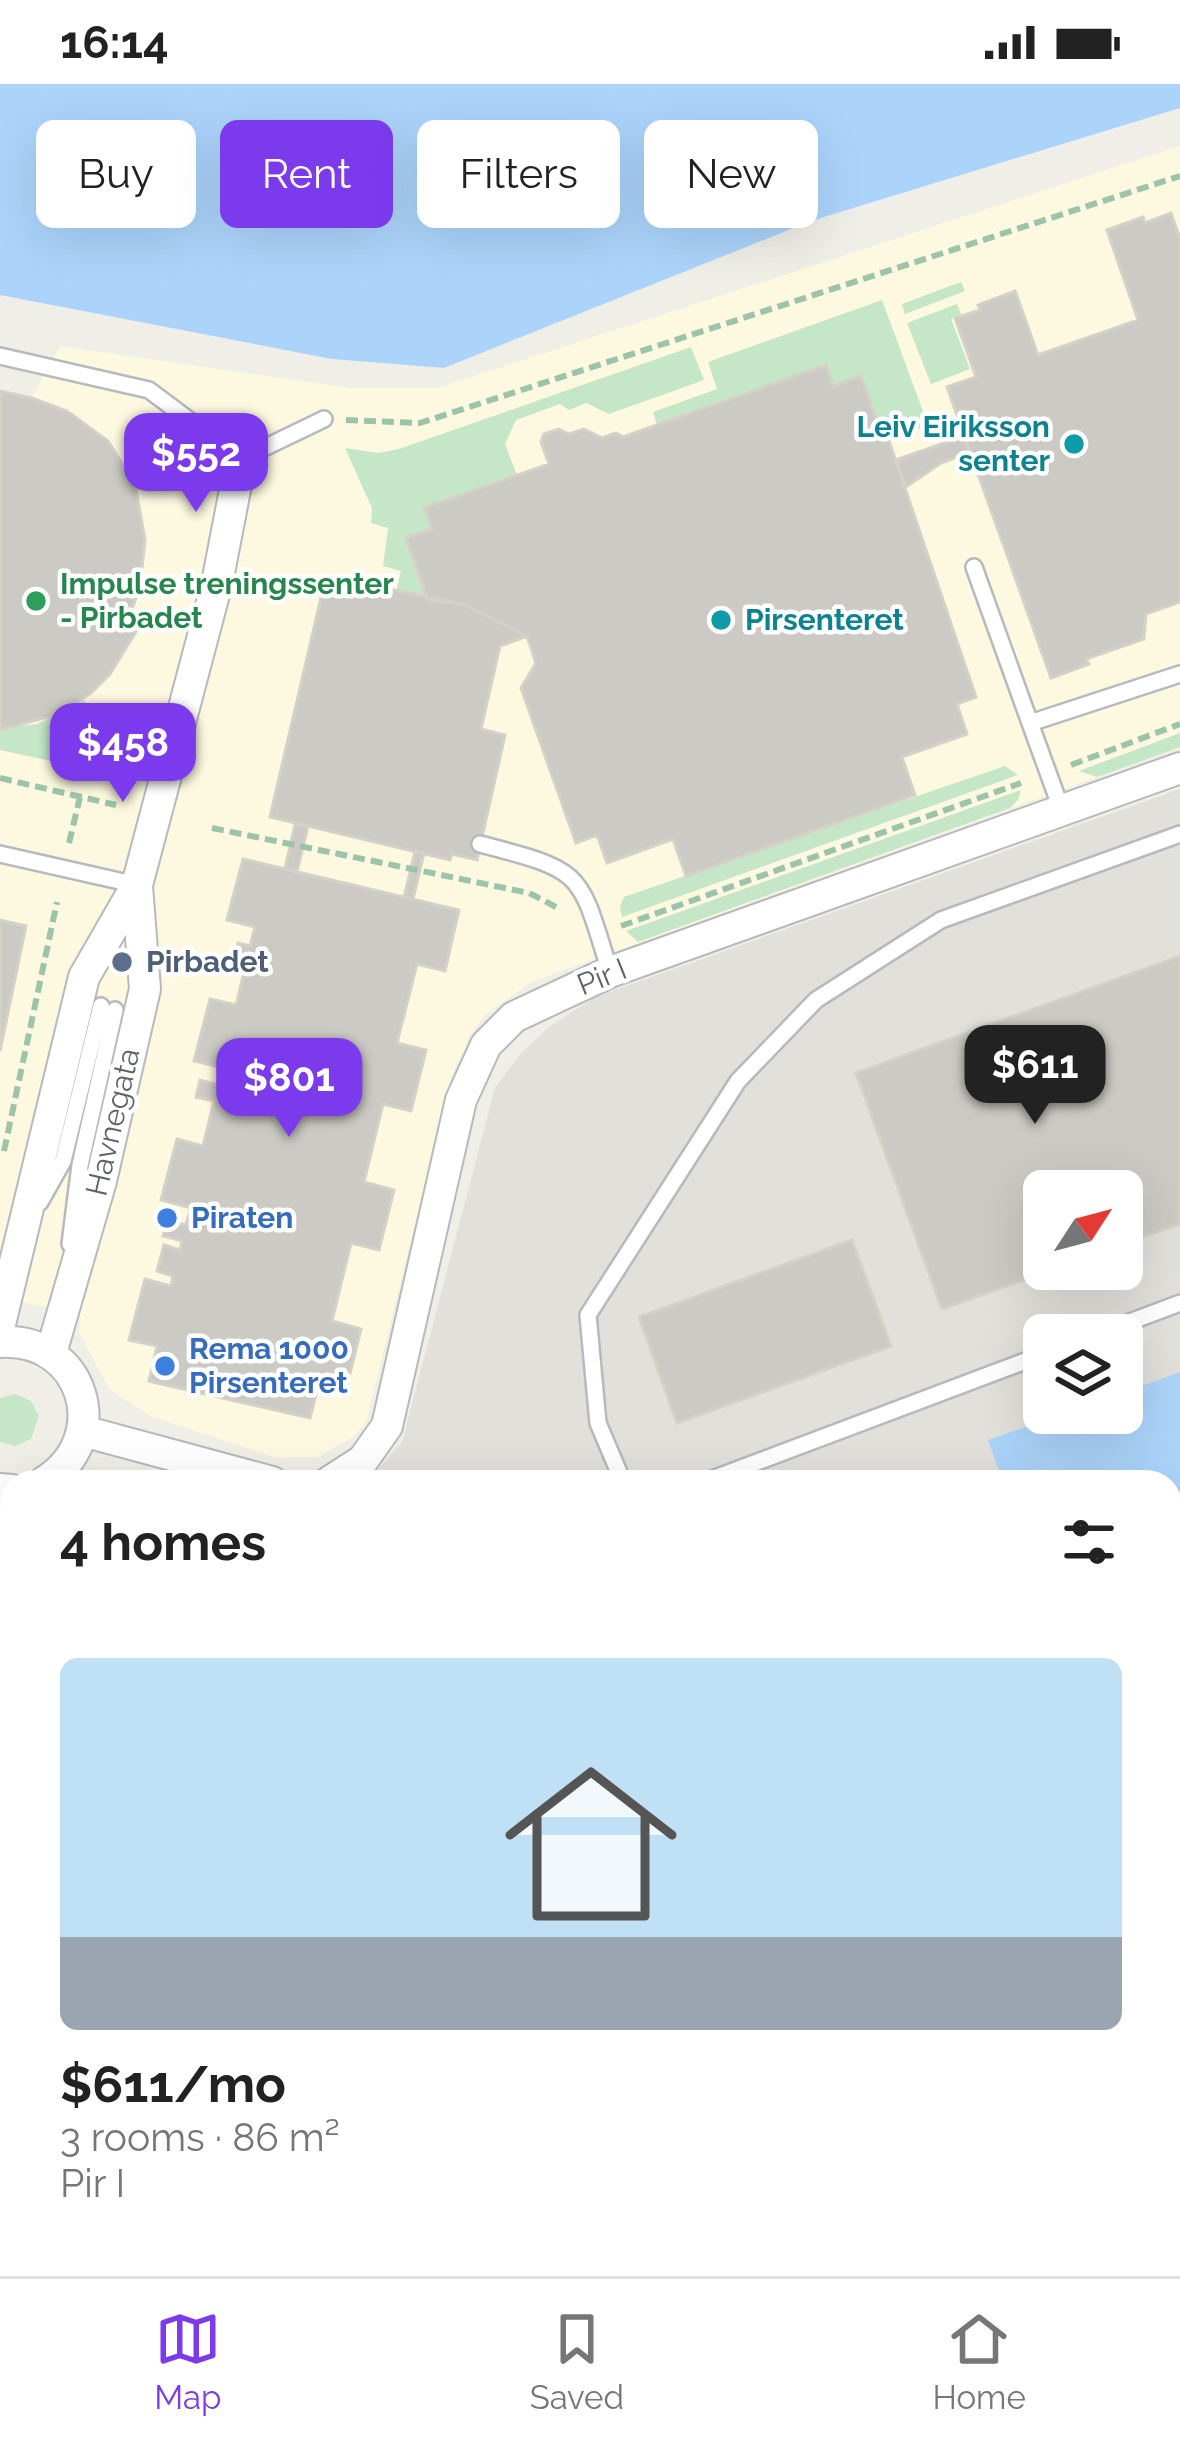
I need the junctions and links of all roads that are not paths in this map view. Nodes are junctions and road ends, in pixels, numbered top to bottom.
1 (0, 356) edge
2 (324, 419) road end
3 (241, 459) junction
4 (974, 567) dead end
5 (1180, 674) edge
6 (1030, 723) junction
7 (1180, 768) edge
8 (1062, 811) junction
9 (1180, 834) edge
10 (480, 844) dead end
11 (0, 854) edge
12 (137, 885) junction
13 (610, 972) junction
14 (21, 1236) junction
15 (64, 1301) junction
16 (1180, 1303) edge
17 (1143, 1317) edge
18 (0, 1324) edge
19 (0, 1342) edge
20 (51, 1353) junction
21 (1023, 1362) edge
22 (83, 1431) junction
23 (61, 1470) edge
24 (191, 1470) edge
25 (349, 1470) edge
26 (618, 1470) edge
27 (736, 1470) edge

1 - 3 lane
2 - 3 lane
3 - 12 street, Havnegata
4 - 6 lane
5 - 6 lane
6 - 8 lane
7 - 8 street, Pir I
8 - 13 street, Pir I
9 - 26 lane
10 - 13 lane
11 - 12 lane
12 - 14 street, Havnegata
12 - 15 street, Havnegata
13 - 25 street, Pir I
14 - 15 lane
14 - 18 street, Havnegata
15 - 20 street, Havnegata
16 - 17 lane
19 - 20 street
20 - 22 street
21 - 27 lane
22 - 23 street
22 - 24 street

